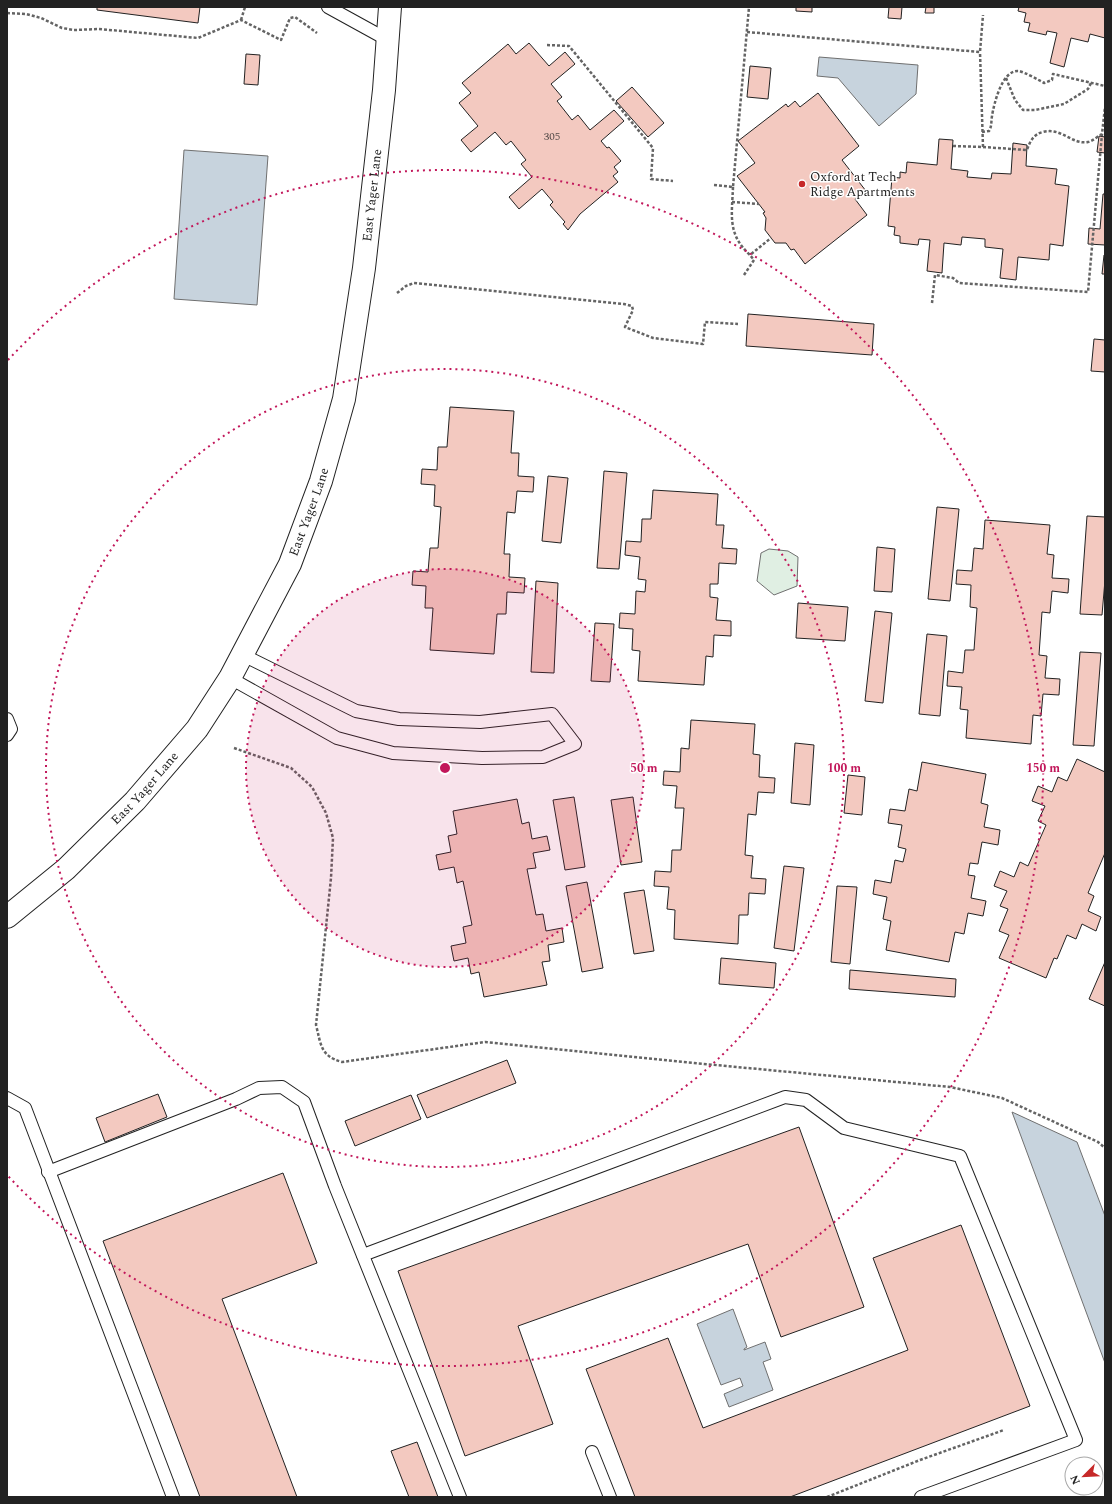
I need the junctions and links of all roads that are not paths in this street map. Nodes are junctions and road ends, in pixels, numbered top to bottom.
1 (328, 7) edge
2 (390, 7) edge
3 (388, 40) junction
4 (243, 655) junction
5 (230, 678) junction
6 (7, 719) edge
7 (7, 735) edge
8 (7, 916) edge
9 (7, 1098) edge
10 (48, 1172) junction
11 (362, 1255) junction
12 (592, 1452) dead end
13 (173, 1497) edge
14 (460, 1497) edge
15 (610, 1497) edge
16 (921, 1497) edge

1 - 3 lane
2 - 3 street, East Yager Lane
3 - 4 street, East Yager Lane
4 - 5 street, East Yager Lane
4 - 5 lane
5 - 8 street, East Yager Lane
6 - 7 lane
9 - 10 lane
10 - 11 lane
10 - 13 lane
11 - 14 lane
11 - 16 lane
12 - 15 lane

